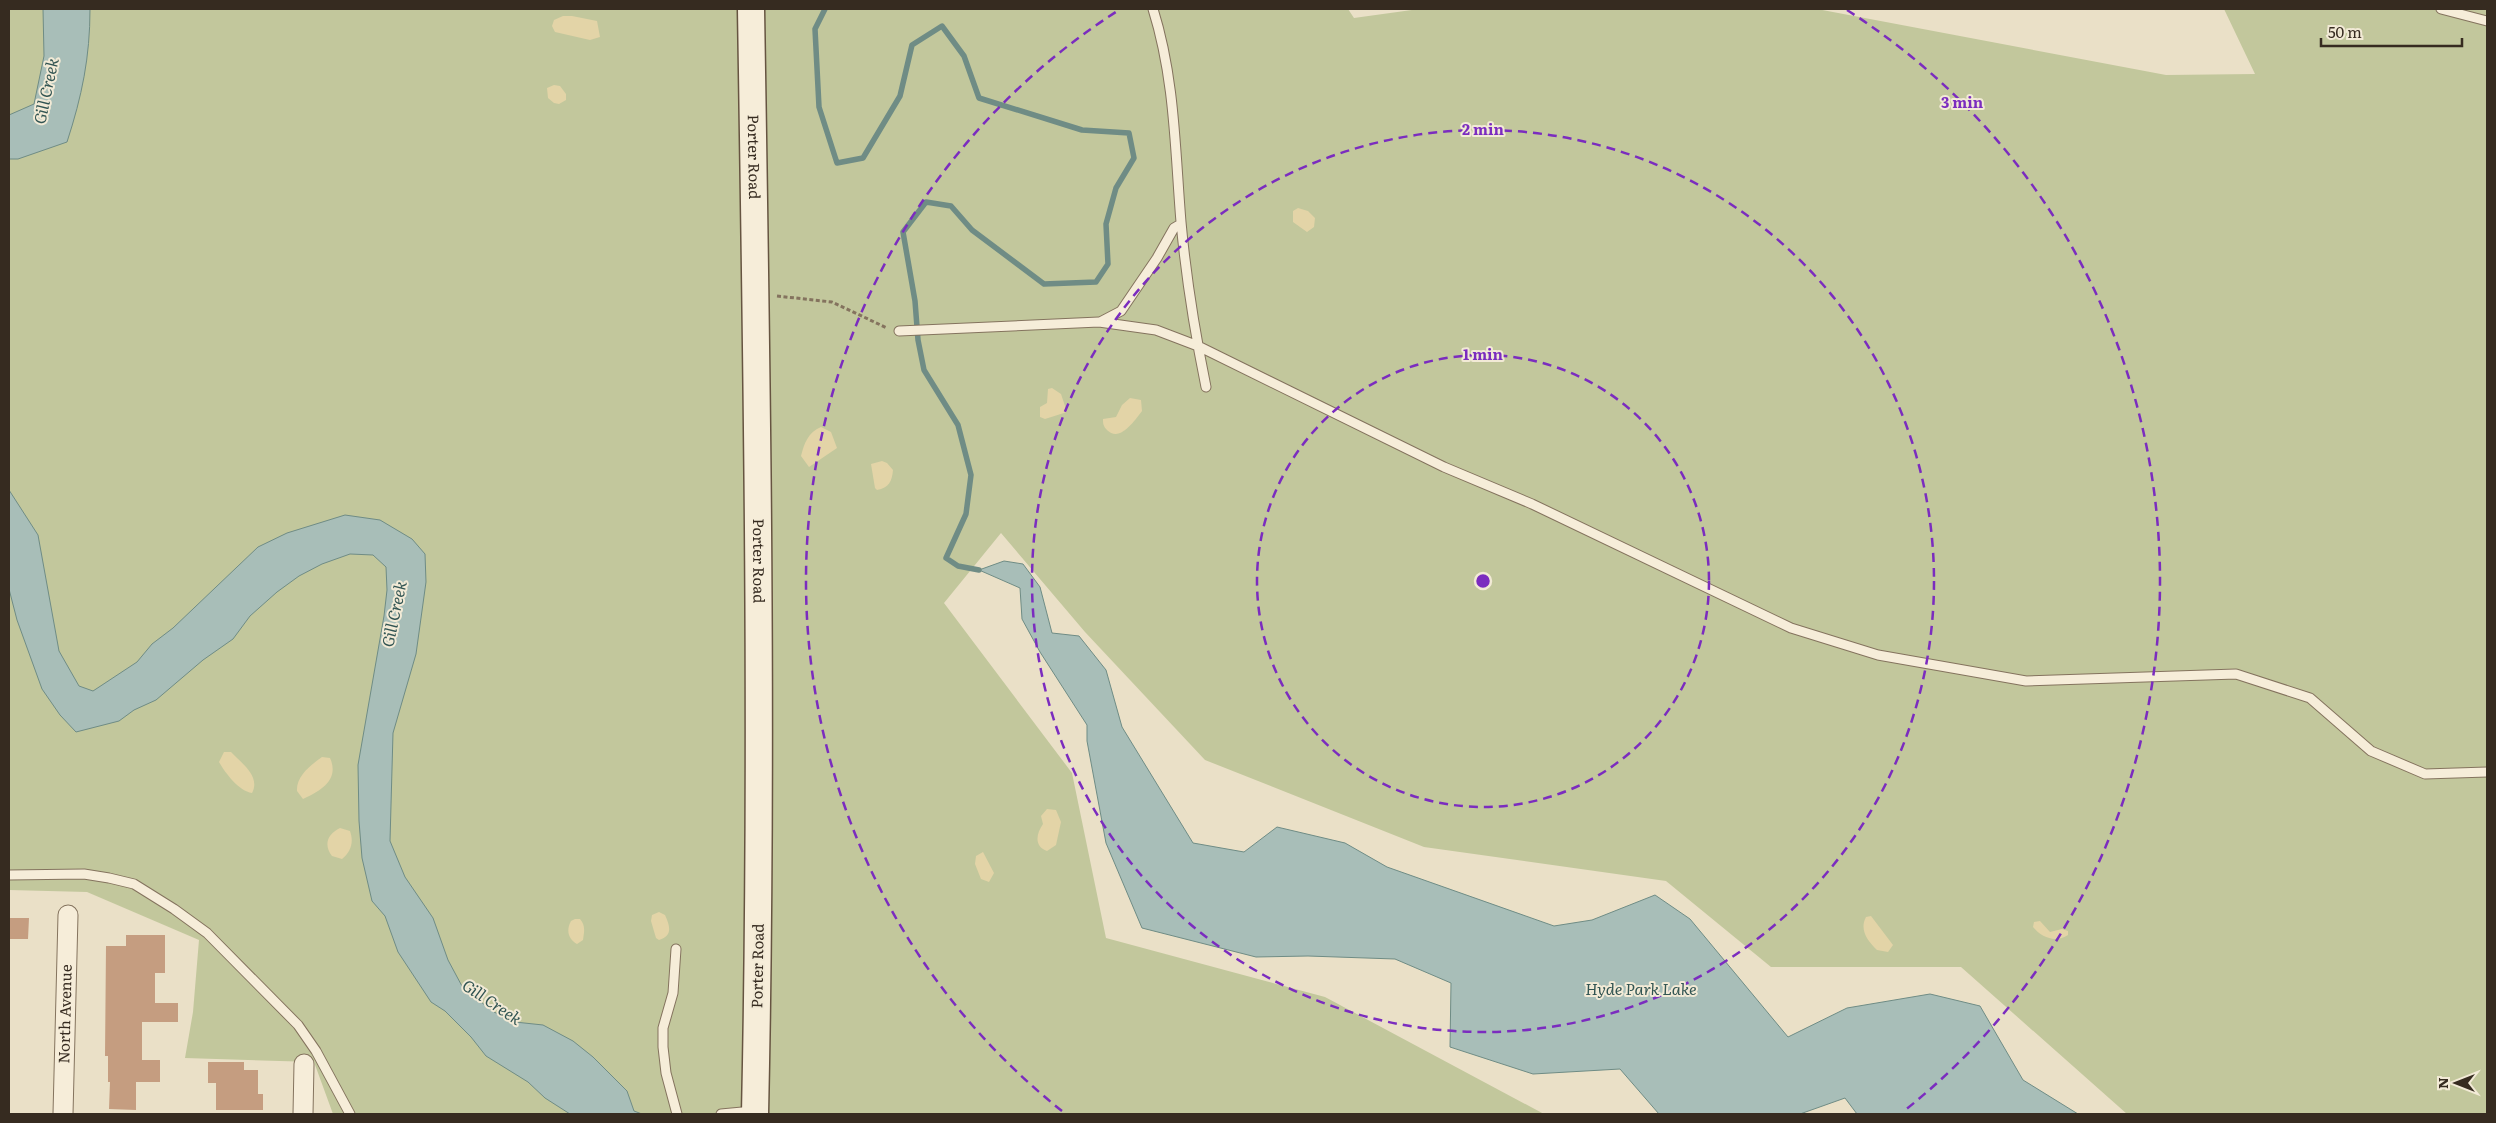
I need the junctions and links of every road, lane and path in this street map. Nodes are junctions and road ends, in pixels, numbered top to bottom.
1 (752, 9) edge
2 (1153, 9) edge
3 (2441, 9) edge
4 (2487, 22) edge
5 (1181, 224) junction
6 (756, 298) junction
7 (1099, 322) junction
8 (899, 331) joint
9 (1198, 346) junction
10 (1206, 387) dead end
11 (2487, 772) edge
12 (9, 875) edge
13 (68, 915) dead end
14 (676, 949) dead end
15 (304, 1064) dead end
16 (755, 1113) edge
17 (63, 1114) edge
18 (303, 1114) edge
19 (350, 1114) edge
20 (677, 1114) edge
21 (721, 1114) edge

1 - 6 main road, Porter Road
2 - 5 lane
3 - 4 lane
5 - 7 lane
5 - 9 lane
6 - 8 path
6 - 16 main road, Porter Road
7 - 8 lane
7 - 9 lane
9 - 10 lane
9 - 11 lane
12 - 19 lane
13 - 17 street, North Avenue
14 - 20 lane
15 - 18 street
16 - 21 lane

